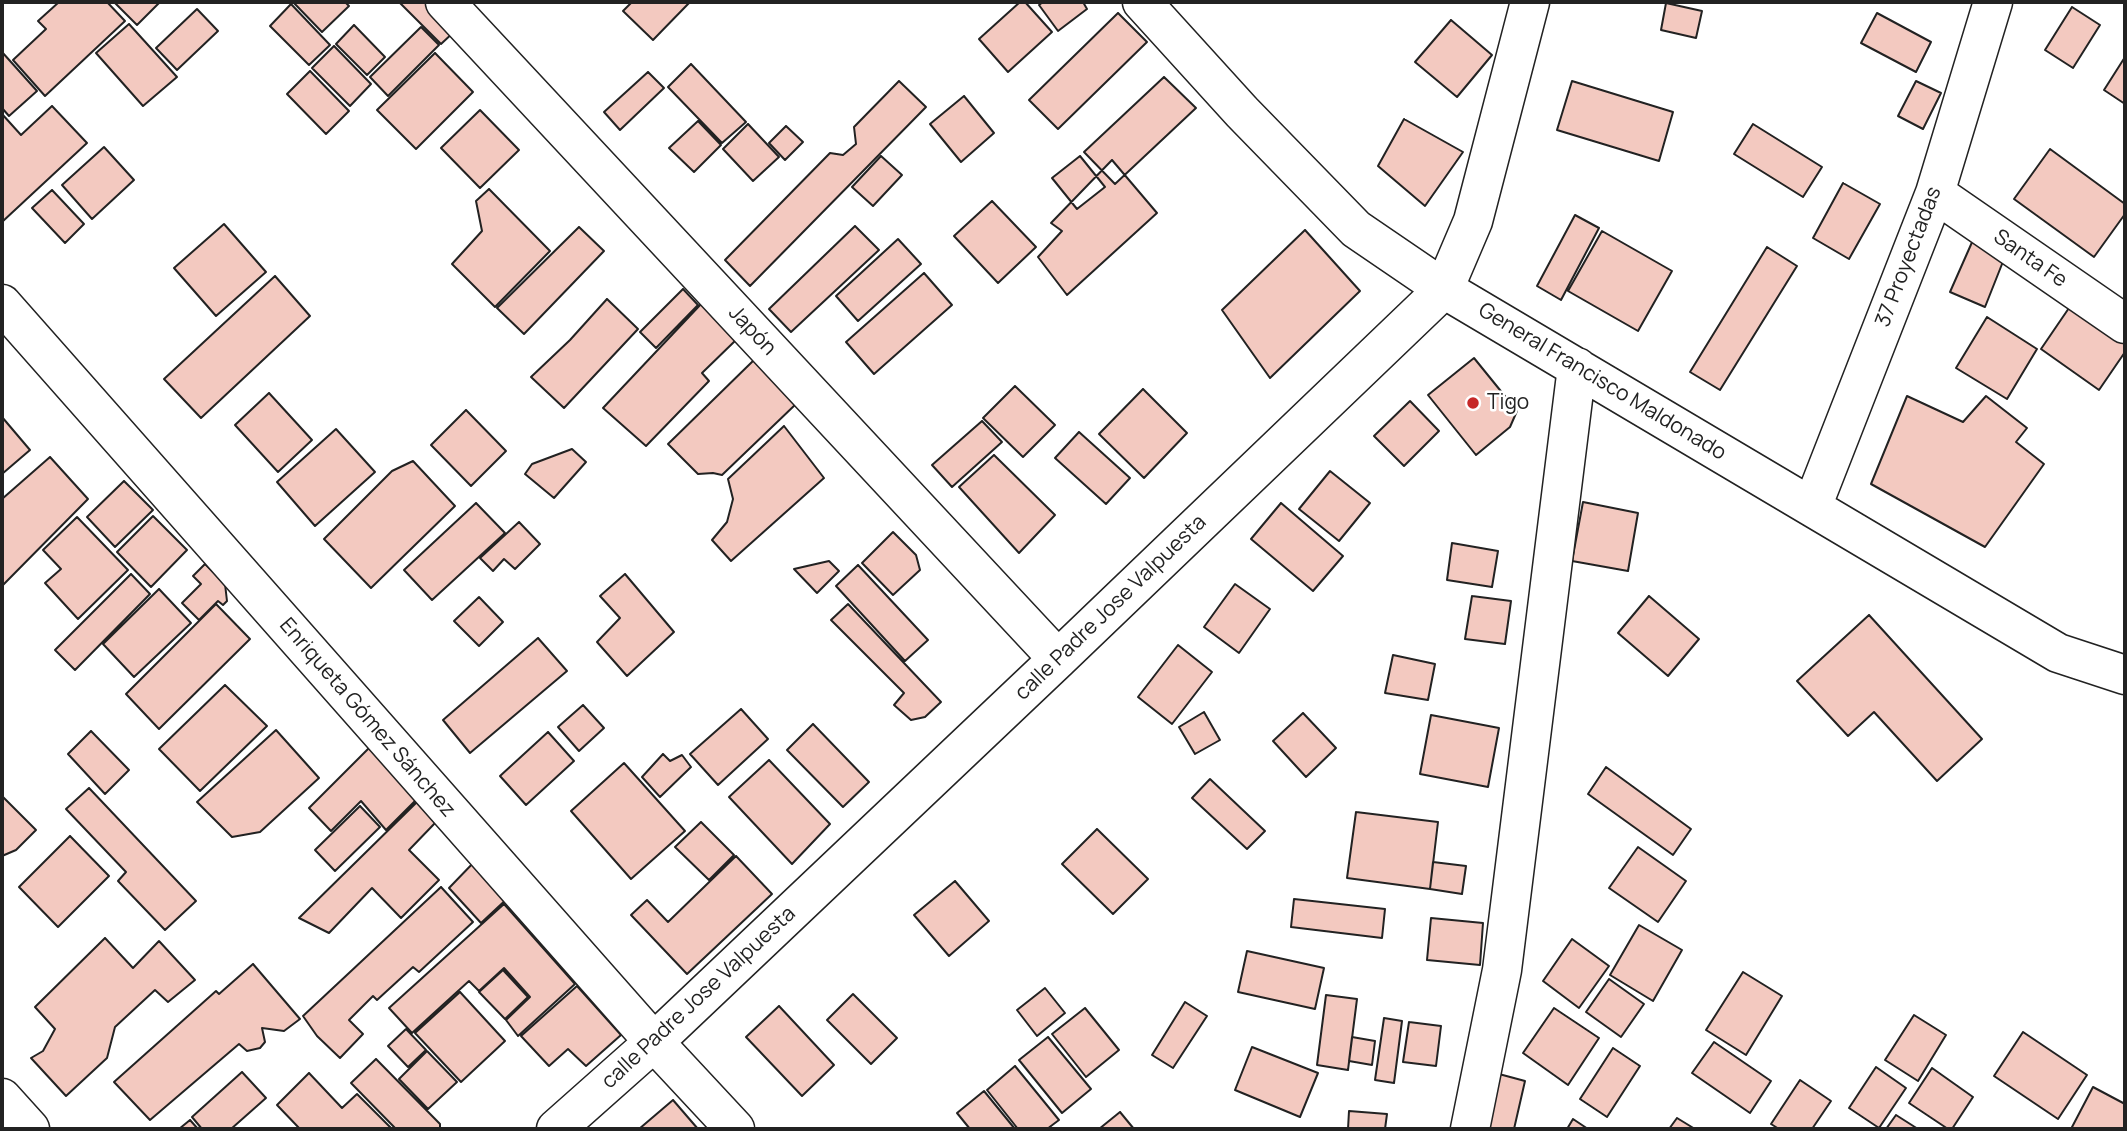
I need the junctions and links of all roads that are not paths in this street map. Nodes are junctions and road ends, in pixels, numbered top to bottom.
1 (445, 2) edge
2 (1142, 2) edge
3 (1530, 2) edge
4 (1993, 2) edge
5 (1935, 193) junction
6 (1444, 289) junction
7 (2, 304) edge
8 (2125, 324) edge
9 (1577, 367) junction
10 (1812, 507) junction
11 (1058, 659) junction
12 (2125, 676) edge
13 (654, 1042) junction
14 (2, 1098) edge
15 (30, 1129) edge
16 (556, 1129) edge
17 (735, 1129) edge
18 (1470, 1129) edge

1 - 11 street, Japón
2 - 6 street, General Francisco Maldonado
3 - 6 street, calle Padre Jose Valpuesta
4 - 5 street, 37 Proyectadas
5 - 8 street, Santa Fe
5 - 10 street, 37 Proyectadas
6 - 9 street, General Francisco Maldonado
6 - 11 street, calle Padre Jose Valpuesta
7 - 13 street, Enriqueta Gómez Sánchez
9 - 10 street, General Francisco Maldonado
9 - 18 street
10 - 12 street, General Francisco Maldonado
11 - 13 street, calle Padre Jose Valpuesta
13 - 16 street, calle Padre Jose Valpuesta
13 - 17 street, Enriqueta Gómez Sánchez
14 - 15 street

